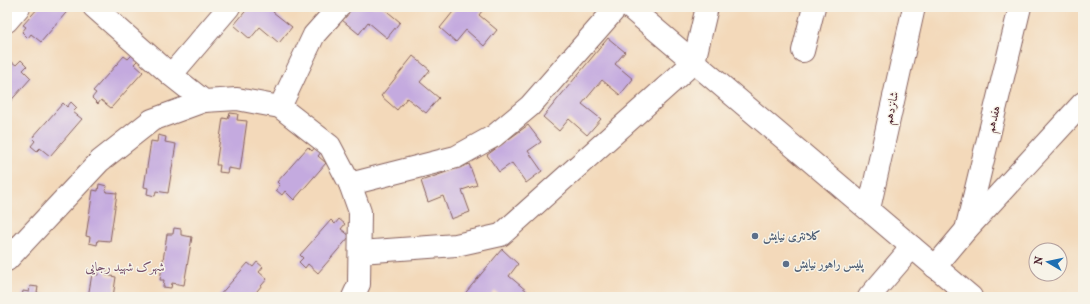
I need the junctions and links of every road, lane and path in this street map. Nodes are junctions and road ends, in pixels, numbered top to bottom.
1 (19, 7) edge
2 (94, 7) edge
3 (229, 7) edge
4 (339, 7) edge
5 (617, 7) edge
6 (629, 7) edge
7 (706, 7) edge
8 (814, 7) edge
9 (914, 7) edge
10 (1020, 7) edge
11 (7, 21) edge
12 (803, 51) dead end
13 (694, 62) junction
14 (171, 75) junction
15 (204, 101) junction
16 (1083, 103) edge
17 (280, 107) junction
18 (350, 184) junction
19 (869, 209) junction
20 (966, 230) junction
21 (912, 247) junction
22 (360, 252) junction
23 (7, 260) edge
24 (935, 267) junction
25 (353, 297) edge
26 (869, 297) edge
27 (971, 297) edge

1 - 11 street
2 - 14 street
3 - 14 street
4 - 17 street
5 - 18 street
6 - 13 street
7 - 13 street
8 - 12 street
9 - 19 street, شانزدهم
10 - 20 street, هفدهم
13 - 19 street
13 - 22 street
14 - 15 street
15 - 17 street
15 - 23 street
16 - 20 street
17 - 18 street
18 - 22 street
19 - 21 street
20 - 24 street
21 - 24 street
21 - 26 street
22 - 25 street
24 - 27 street

